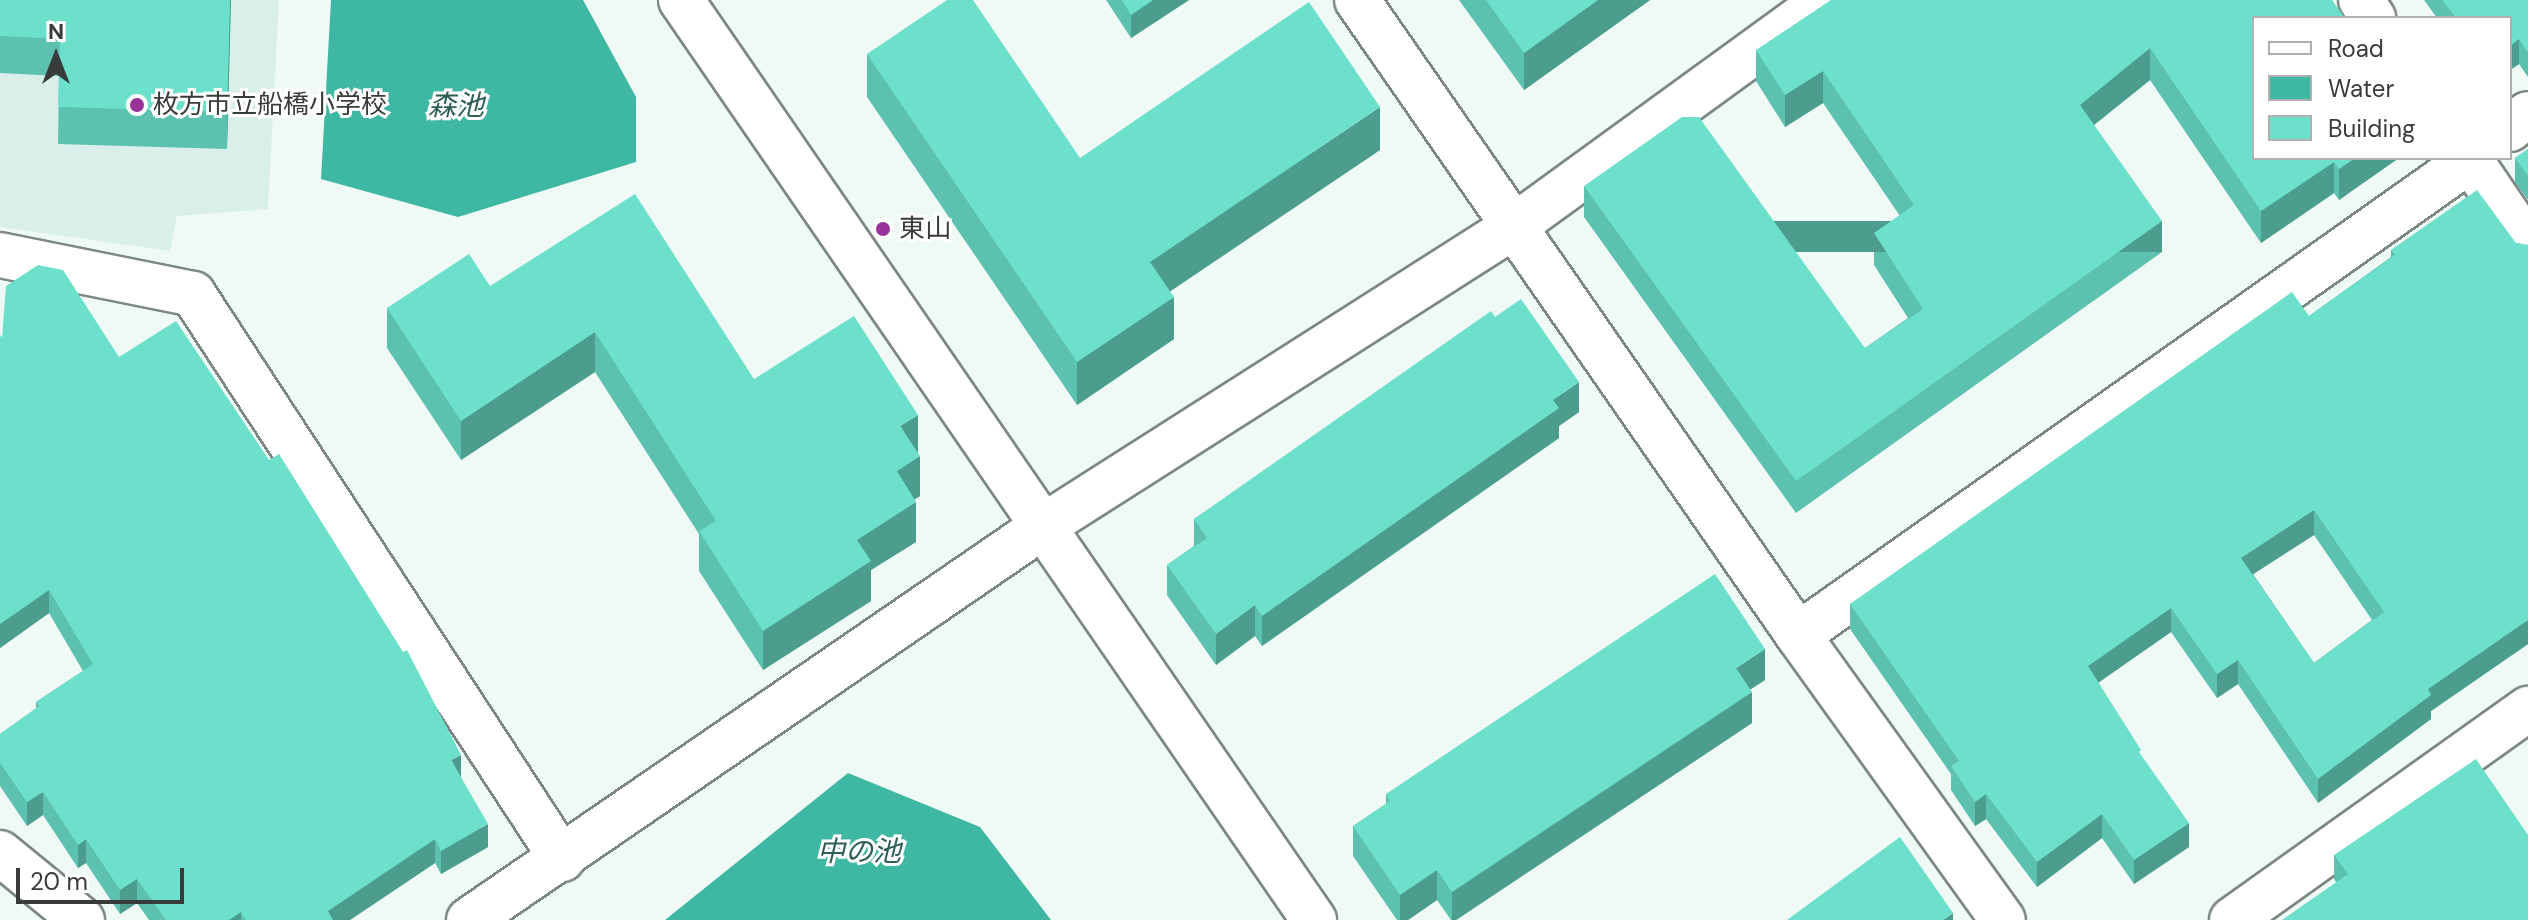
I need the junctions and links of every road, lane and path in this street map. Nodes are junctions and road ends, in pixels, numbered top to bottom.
1 (681, 0) edge
2 (1357, 0) edge
3 (1825, 0) edge
4 (2528, 114) edge
5 (2512, 127) edge
6 (2470, 160) edge
7 (2472, 160) edge
8 (1513, 227) junction
9 (2528, 245) edge
10 (0, 255) edge
11 (1042, 527) junction
12 (1798, 635) junction
13 (2528, 709) edge
14 (0, 853) edge
15 (562, 859) junction
16 (82, 920) edge
17 (469, 920) edge
18 (1314, 920) edge
19 (2003, 920) edge
20 (2232, 920) edge

1 - 11 street
2 - 8 street
3 - 8 street
4 - 5 street
6 - 12 street
7 - 9 street
8 - 11 street
8 - 12 street
10 - 15 street
11 - 15 street
11 - 18 street
12 - 19 street
13 - 20 street
14 - 16 street
15 - 17 street

